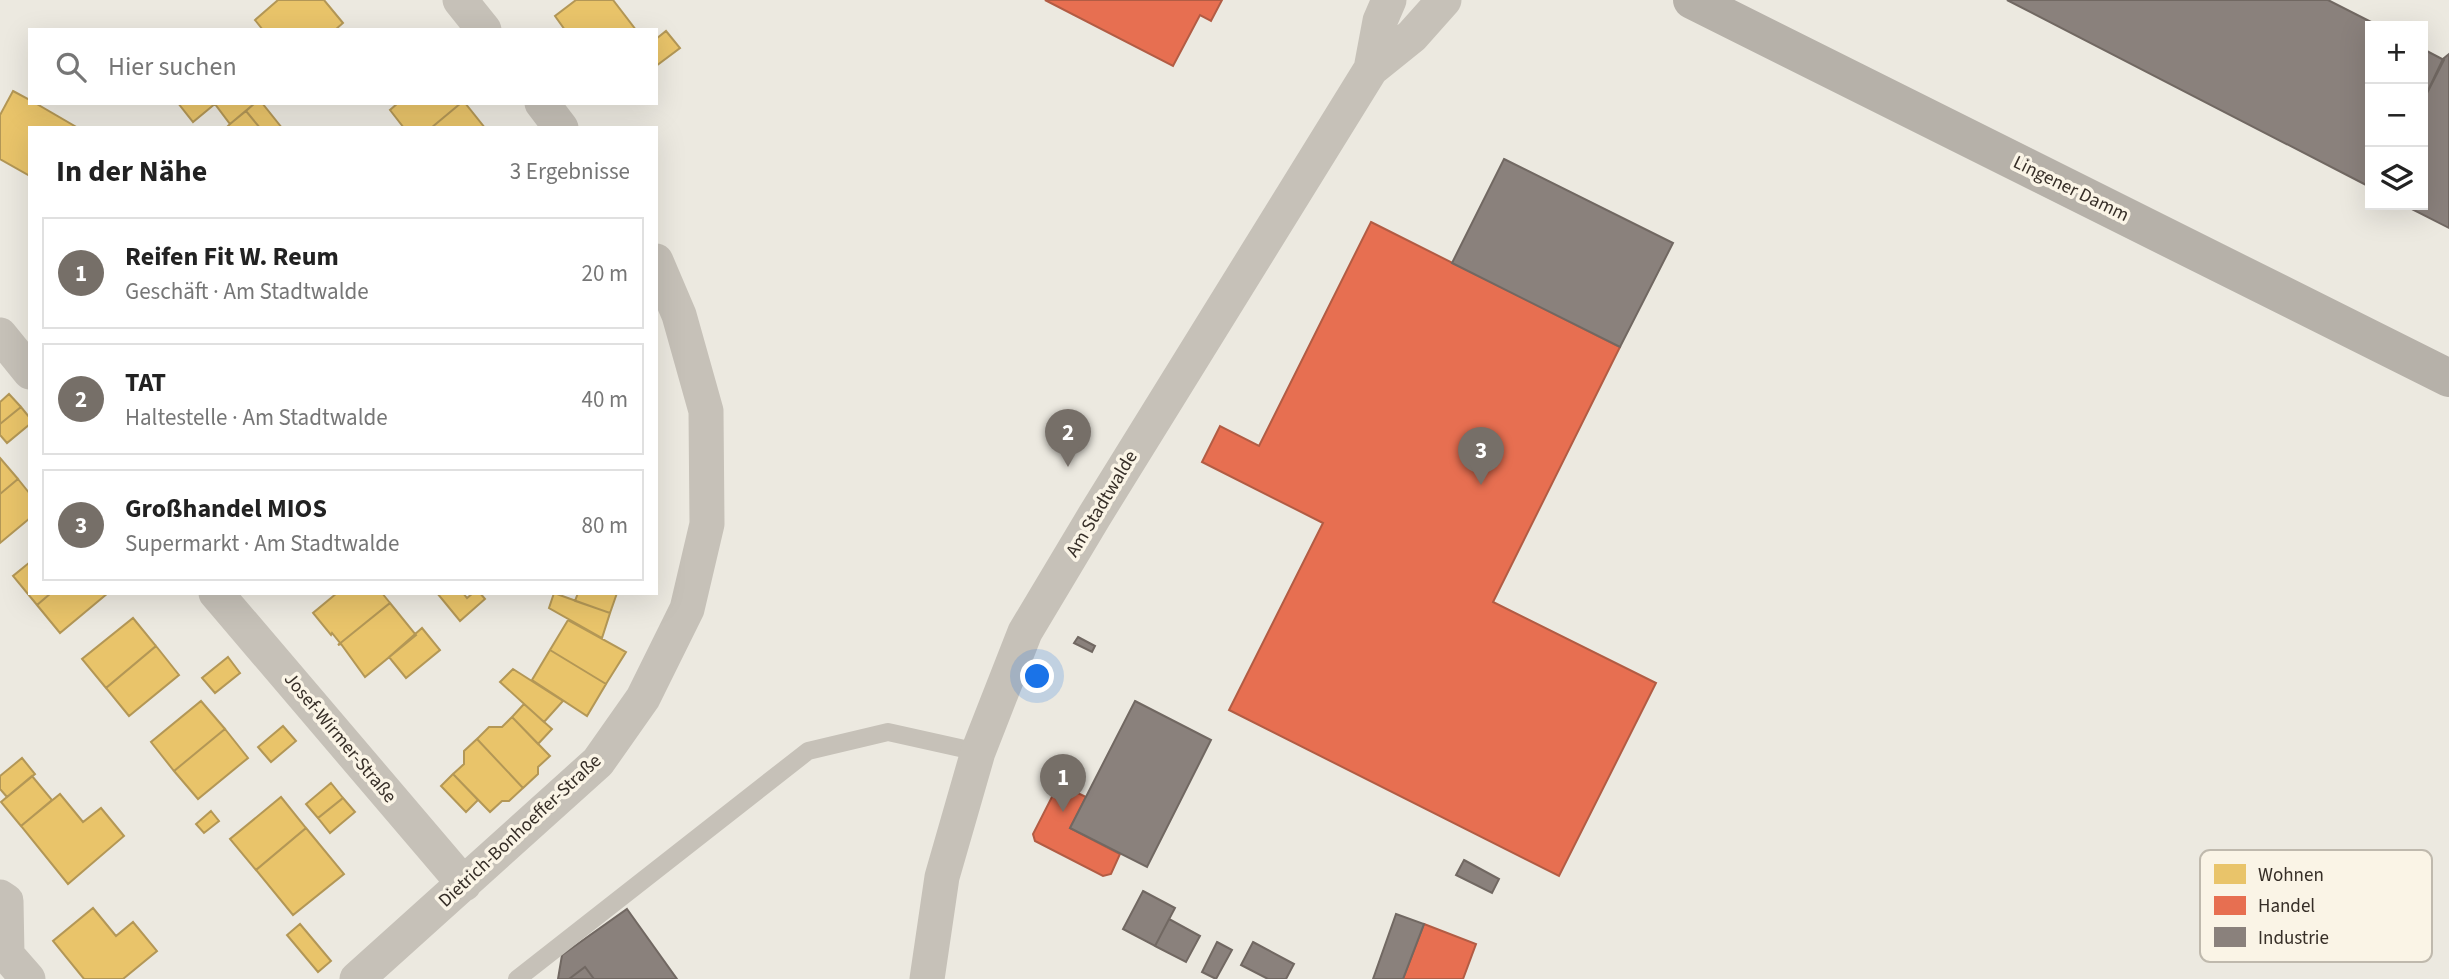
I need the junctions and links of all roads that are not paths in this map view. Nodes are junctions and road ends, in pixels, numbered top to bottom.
1 (460, 0) edge
2 (1389, 0) edge
3 (1444, 0) edge
4 (1692, 0) edge
5 (482, 28) edge
6 (1371, 69) junction
7 (544, 105) edge
8 (559, 126) edge
9 (658, 266) edge
10 (0, 335) edge
11 (28, 370) edge
12 (2449, 378) edge
13 (218, 595) edge
14 (978, 752) junction
15 (464, 884) junction
16 (0, 897) edge
17 (28, 979) edge
18 (357, 979) edge
19 (517, 979) edge
20 (927, 979) edge

1 - 5 street
2 - 6 street, Am Stadtwalde
3 - 6 street, Am Stadtwalde
4 - 12 main road, Lingener Damm
6 - 14 street, Am Stadtwalde
7 - 8 street
9 - 15 street, Dietrich-Bonhoeffer-Straße
10 - 11 street
13 - 15 street, Josef-Wirmer-Straße
14 - 19 lane
14 - 20 street, Am Stadtwalde
15 - 18 street, Dietrich-Bonhoeffer-Straße
16 - 17 street

